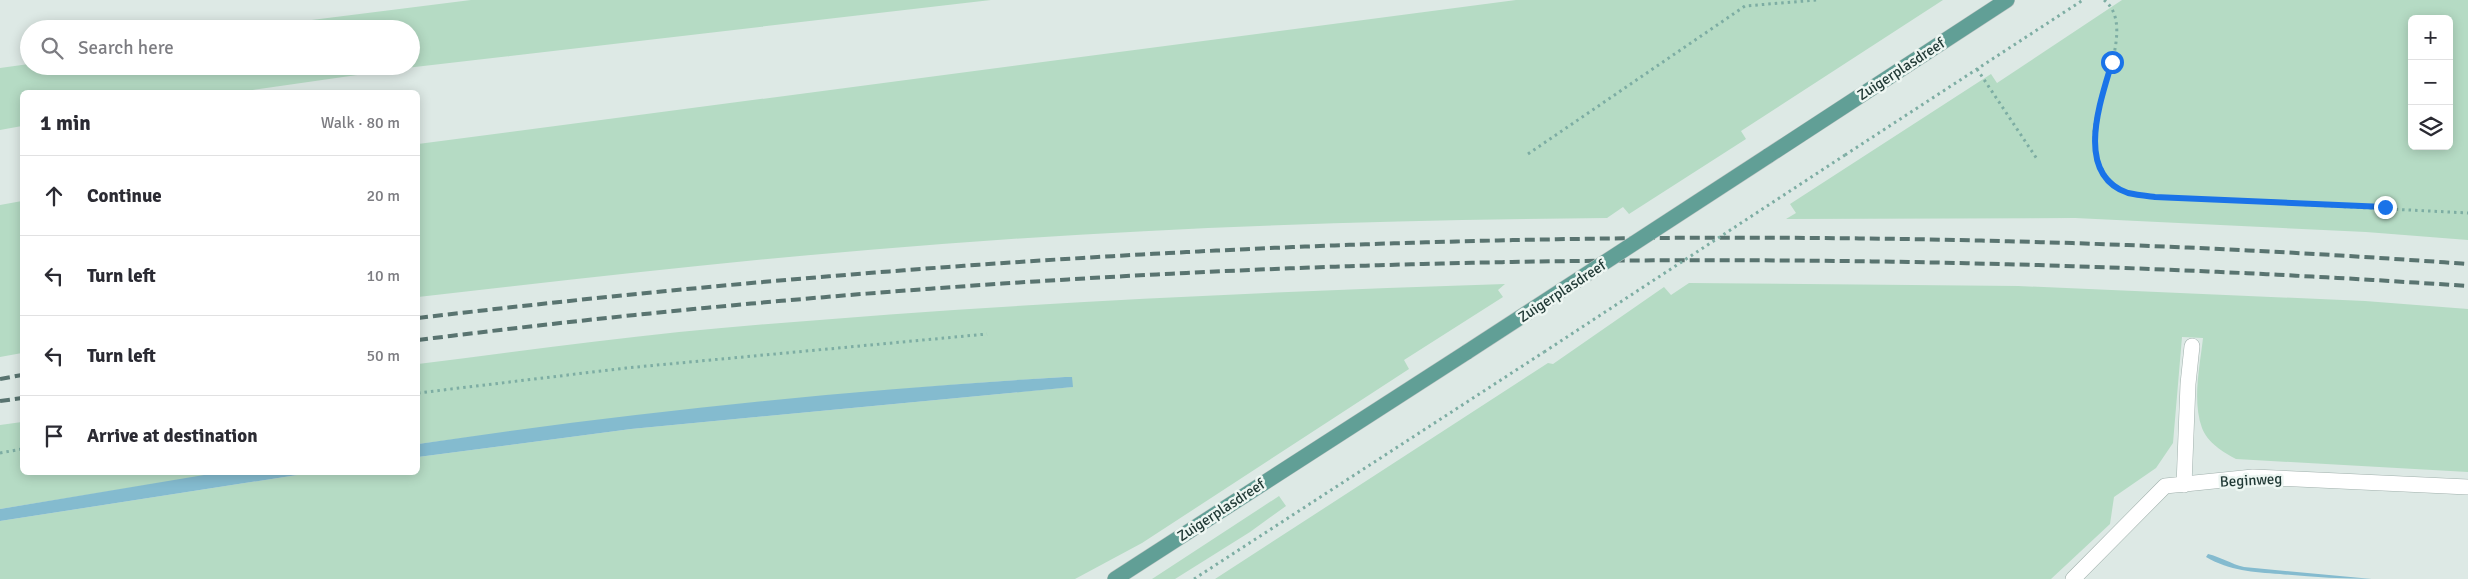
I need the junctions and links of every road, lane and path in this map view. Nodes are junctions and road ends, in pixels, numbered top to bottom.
1 (1817, 0) edge
2 (2007, 0) edge
3 (2083, 0) edge
4 (2104, 0) edge
5 (1977, 69) junction
6 (1528, 154) dead end
7 (2037, 159) dead end
8 (2468, 213) edge
9 (987, 334) dead end
10 (2192, 346) dead end
11 (420, 393) edge
12 (20, 449) edge
13 (0, 452) edge
14 (2184, 485) junction
15 (2468, 487) edge
16 (1114, 579) edge
17 (1194, 579) edge
18 (2073, 579) edge

1 - 6 path
2 - 16 main road, Zuigerplasdreef, bridge
3 - 5 path
4 - 8 path
5 - 7 path
5 - 17 path, bridge
9 - 11 path
10 - 14 lane
12 - 13 path
14 - 15 lane, Beginweg
14 - 18 lane, Beginweg

